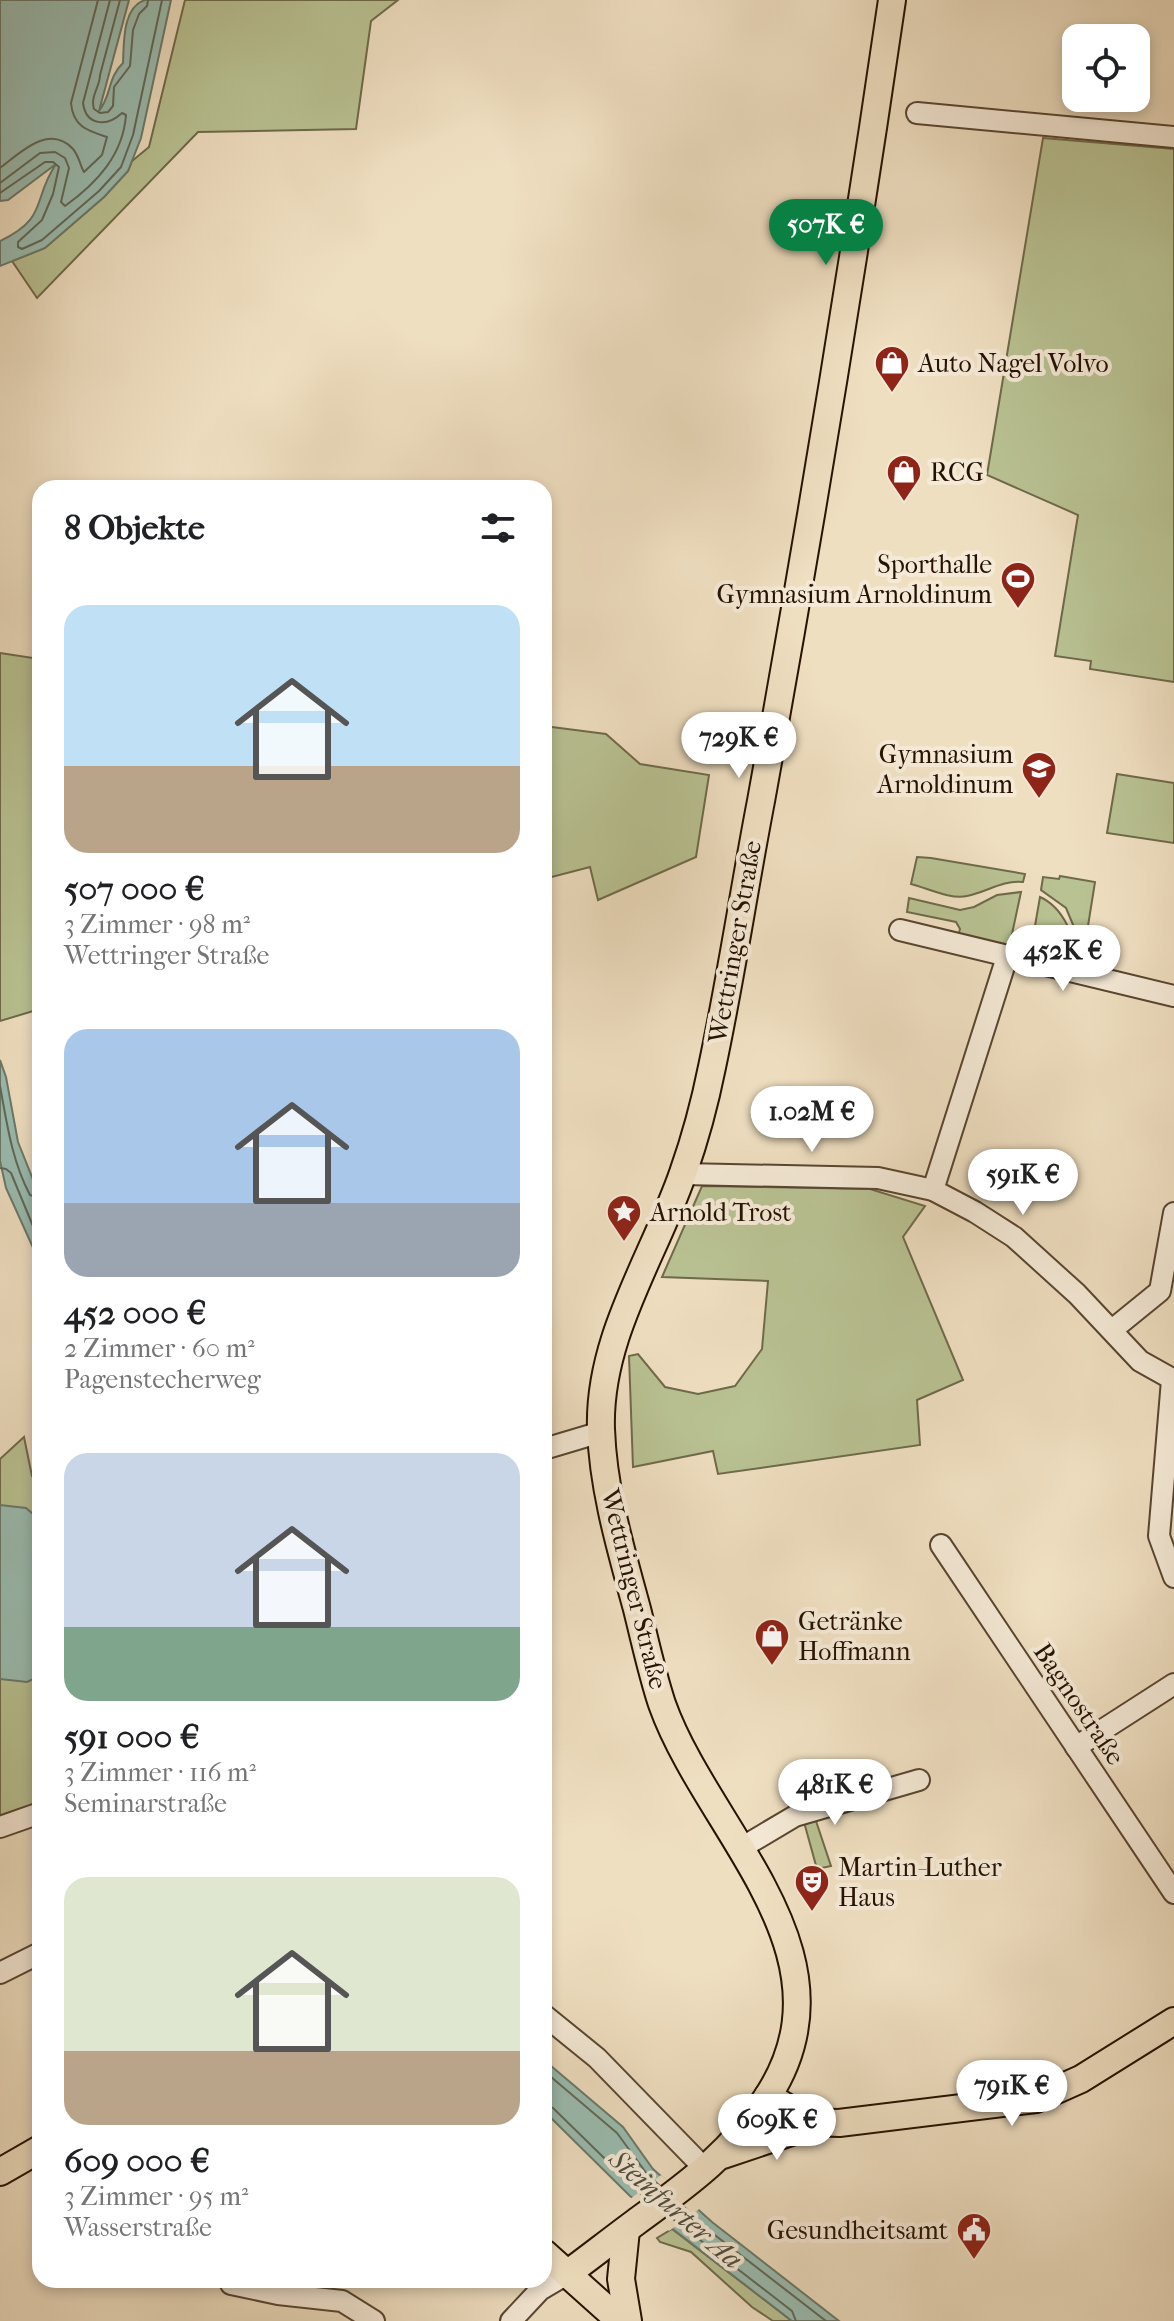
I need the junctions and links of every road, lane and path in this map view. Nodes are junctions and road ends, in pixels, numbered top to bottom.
1 (892, 0) edge
2 (917, 113) dead end
3 (1174, 137) edge
4 (900, 930) dead end
5 (1007, 957) junction
6 (1174, 996) edge
7 (683, 1174) junction
8 (933, 1190) junction
9 (1174, 1213) edge
10 (1112, 1330) junction
11 (1173, 1380) edge
12 (601, 1432) junction
13 (552, 1447) edge
14 (941, 1545) dead end
15 (1174, 1577) edge
16 (1174, 1684) edge
17 (1076, 1747) junction
18 (919, 1780) dead end
19 (32, 1816) edge
20 (0, 1827) edge
21 (741, 1848) junction
22 (1174, 1893) edge
23 (32, 1957) edge
24 (0, 1973) edge
25 (552, 2021) edge
26 (1174, 2021) edge
27 (768, 2096) junction
28 (818, 2123) junction
29 (32, 2154) edge
30 (714, 2163) junction
31 (0, 2172) edge
32 (630, 2226) junction
33 (552, 2260) edge
34 (567, 2274) junction
35 (552, 2283) edge
36 (250, 2288) edge
37 (543, 2288) edge
38 (374, 2321) edge
39 (511, 2321) edge
40 (620, 2321) edge
41 (628, 2321) edge

1 - 7 main road, Wettringer Straße
2 - 3 street
4 - 5 street
5 - 6 street
5 - 8 street
7 - 8 street
7 - 12 main road, Wettringer Straße
8 - 10 street
9 - 10 street
10 - 11 street
11 - 15 street
12 - 13 street
12 - 21 main road, Wettringer Straße
14 - 17 street, Bagnostraße
16 - 17 street
17 - 22 street, Bagnostraße
18 - 21 street
19 - 20 street
21 - 27 main road, Wettringer Straße
23 - 24 street
25 - 30 street
26 - 28 main road
27 - 28 main road
27 - 30 main road, Wettringer Straße
28 - 30 main road
29 - 31 main road
30 - 32 main road
32 - 34 main road
32 - 41 main road
33 - 34 main road
34 - 35 street
34 - 40 main road
36 - 38 street
37 - 39 street

